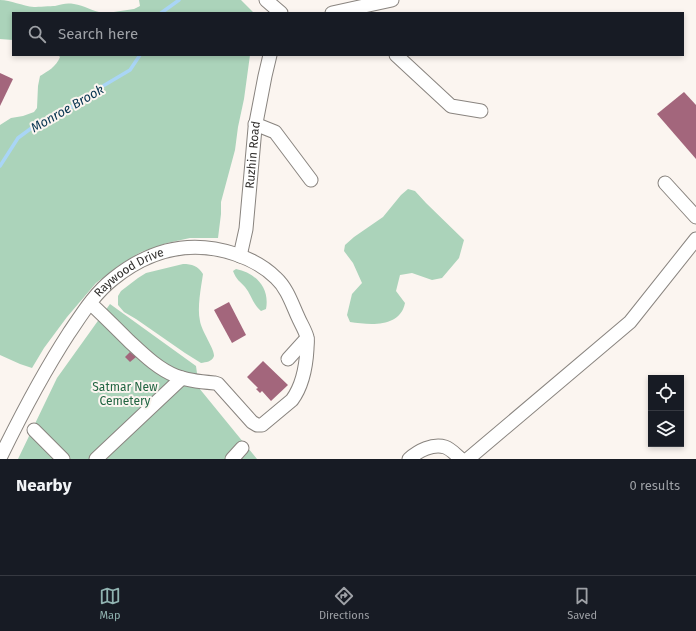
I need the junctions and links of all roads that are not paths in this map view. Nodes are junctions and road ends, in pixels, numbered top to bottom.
1 (266, 0) edge
2 (392, 0) edge
3 (371, 9) edge
4 (280, 12) edge
5 (342, 12) edge
6 (270, 56) edge
7 (397, 56) edge
8 (481, 111) dead end
9 (255, 124) junction
10 (311, 180) dead end
11 (665, 183) dead end
12 (696, 216) edge
13 (696, 239) edge
14 (240, 256) junction
15 (90, 302) junction
16 (307, 338) junction
17 (288, 358) dead end
18 (182, 378) junction
19 (34, 430) dead end
20 (242, 448) dead end
21 (0, 458) edge
22 (63, 459) edge
23 (96, 459) edge
24 (232, 459) edge
25 (410, 459) edge
26 (461, 459) edge
27 (468, 459) edge

1 - 4 street
2 - 3 street
3 - 5 street
6 - 9 street, Ruzhin Road
7 - 8 street
9 - 10 street
9 - 14 street, Ruzhin Road
11 - 12 street
13 - 27 street
14 - 15 street, Raywood Drive
14 - 16 street, Raywood Drive
15 - 18 street
15 - 21 street, Raywood Drive
16 - 17 street
16 - 18 street
18 - 23 street
19 - 22 street
20 - 24 street
25 - 26 street

